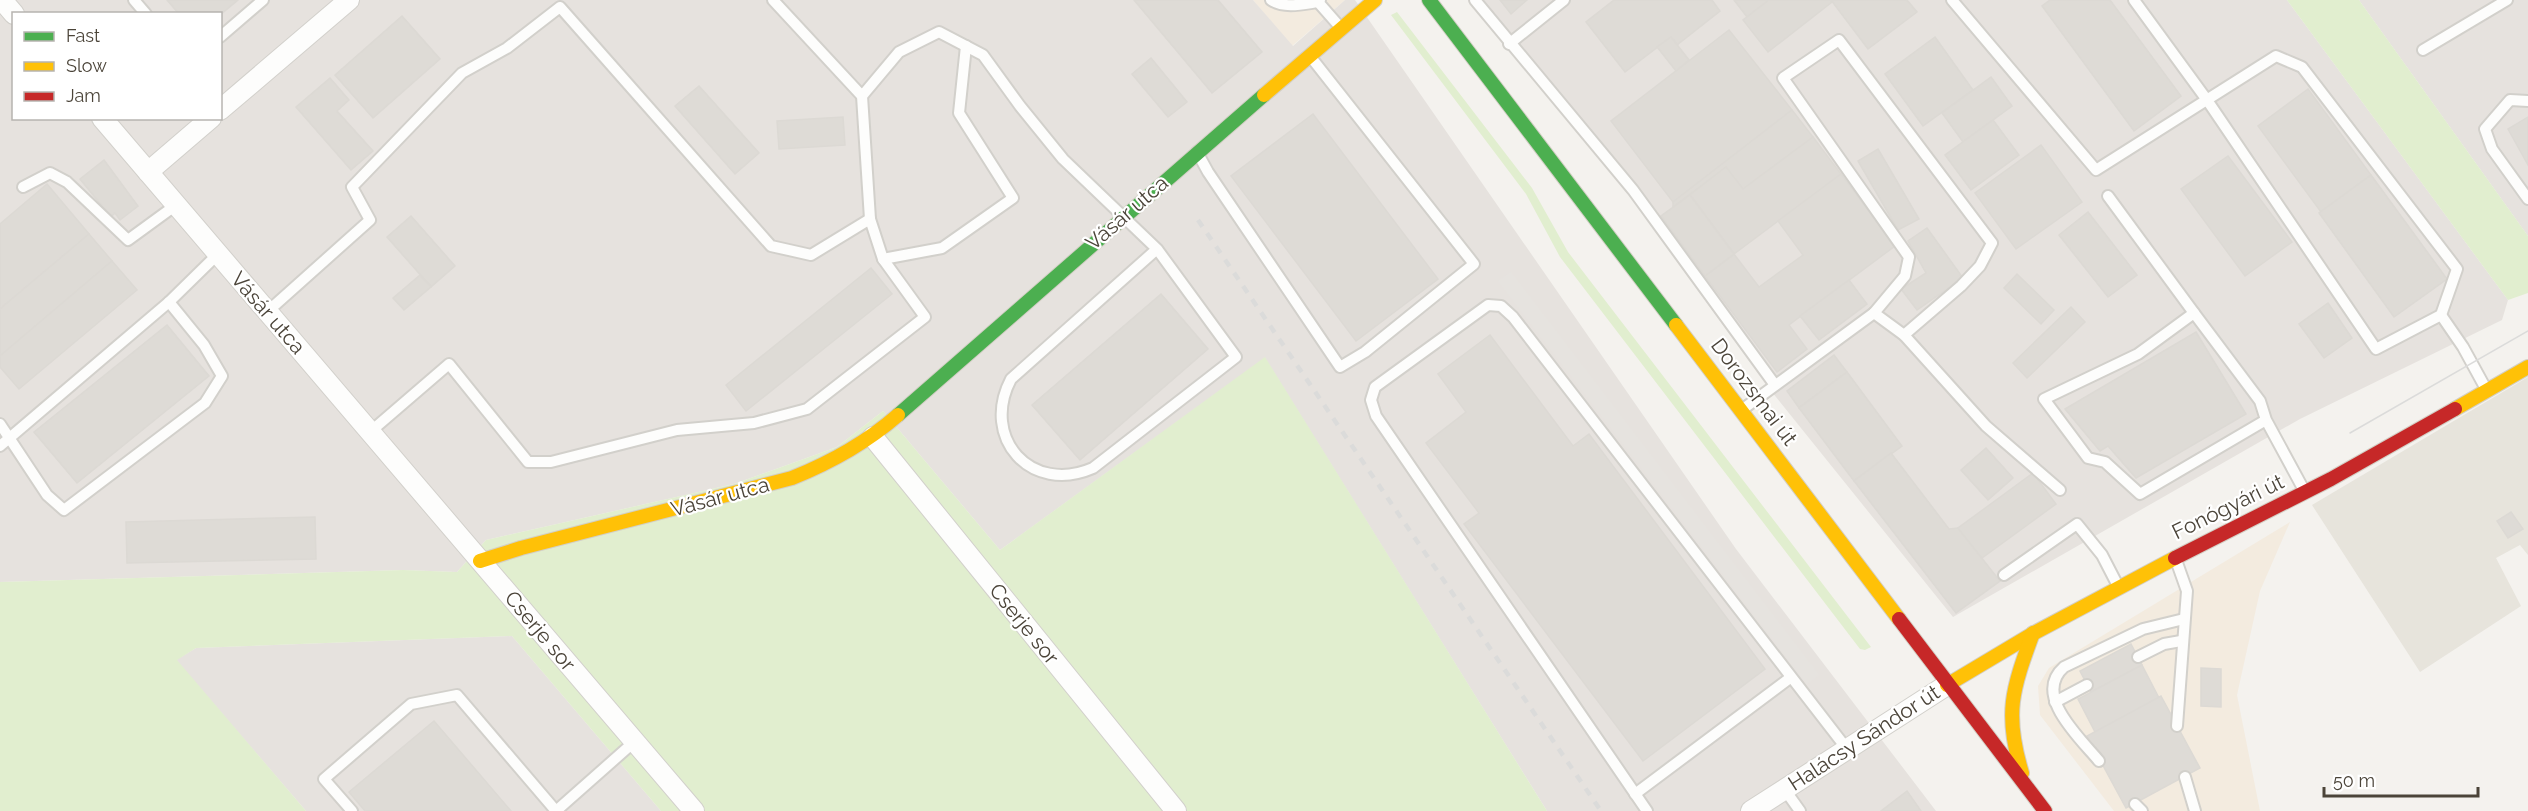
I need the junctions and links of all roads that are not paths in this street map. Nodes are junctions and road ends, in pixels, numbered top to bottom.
1 (134, 0) edge
2 (263, 0) edge
3 (349, 0) edge
4 (773, 0) edge
5 (1271, 0) edge
6 (1375, 0) edge
7 (1429, 0) edge
8 (1475, 0) edge
9 (1564, 0) edge
10 (1952, 0) edge
11 (2134, 0) edge
12 (2507, 0) edge
13 (1319, 1) edge
14 (564, 4) edge
15 (144, 12) edge
16 (1341, 28) junction
17 (222, 35) edge
18 (1509, 44) junction
19 (966, 46) junction
20 (2423, 50) dead end
21 (1309, 54) junction
22 (862, 96) junction
23 (2206, 100) junction
24 (2528, 101) edge
25 (222, 108) edge
26 (104, 120) edge
27 (209, 120) edge
28 (1197, 152) junction
29 (148, 172) junction
30 (23, 186) dead end
31 (2108, 196) dead end
32 (2528, 199) edge
33 (176, 205) junction
34 (1123, 216) junction
35 (870, 219) junction
36 (1157, 249) junction
37 (218, 254) junction
38 (883, 259) junction
39 (169, 302) junction
40 (267, 312) junction
41 (1874, 313) junction
42 (2194, 313) junction
43 (2440, 315) junction
44 (1904, 335) junction
45 (2528, 367) edge
46 (1775, 385) junction
47 (2487, 390) junction
48 (1742, 410) junction
49 (2266, 420) junction
50 (0, 423) edge
51 (370, 432) junction
52 (10, 435) junction
53 (873, 437) junction
54 (0, 446) edge
55 (2060, 490) dead end
56 (2305, 492) junction
57 (2175, 557) junction
58 (480, 561) junction
59 (2004, 575) dead end
60 (2119, 587) junction
61 (2184, 620) junction
62 (2033, 633) junction
63 (2181, 641) junction
64 (2138, 657) dead end
65 (1790, 678) junction
66 (1947, 685) junction
67 (2087, 685) dead end
68 (2055, 702) junction
69 (2177, 726) dead end
70 (634, 742) junction
71 (1847, 749) junction
72 (2099, 761) dead end
73 (2185, 777) dead end
74 (2025, 785) junction
75 (1785, 790) junction
76 (1635, 794) junction
77 (352, 811) edge
78 (556, 811) edge
79 (693, 811) edge
80 (1176, 811) edge
81 (1647, 811) edge
82 (1751, 811) edge
83 (1800, 811) edge
84 (2045, 811) edge
85 (2194, 811) edge

1 - 15 lane
2 - 17 lane
3 - 25 street
4 - 22 lane
5 - 13 lane
6 - 16 street, Vásár utca
7 - 48 street, Dorozsmai út
8 - 18 lane
9 - 18 lane
10 - 23 lane
11 - 23 lane
12 - 20 lane
13 - 16 lane
14 - 35 lane
14 - 40 lane
16 - 21 street, Vásár utca
18 - 46 lane
19 - 22 lane
19 - 34 lane
19 - 38 lane
21 - 28 street, Vásár utca
21 - 28 lane
22 - 35 lane
23 - 43 lane
23 - 43 lane
24 - 32 lane
26 - 29 street, Vásár utca
27 - 29 street
28 - 34 street, Vásár utca
29 - 33 street, Vásár utca
30 - 33 lane
31 - 42 lane
33 - 37 street, Vásár utca
34 - 36 lane
34 - 53 street, Vásár utca
35 - 38 lane
36 - 36 lane
37 - 39 lane
37 - 40 street, Vásár utca
38 - 51 lane
39 - 52 lane
39 - 52 lane
40 - 51 street, Vásár utca
41 - 44 lane
41 - 44 lane
41 - 46 lane
42 - 49 lane
42 - 49 lane
43 - 47 lane
44 - 55 lane
45 - 47 street, Fonógyári út
46 - 48 lane
47 - 56 street, Fonógyári út
48 - 66 street, Dorozsmai út
49 - 56 lane
50 - 52 lane
51 - 58 street, Vásár utca
52 - 54 lane
53 - 58 street, Vásár utca
53 - 80 street, Cserje sor
56 - 57 street, Fonógyári út
57 - 60 street, Fonógyári út
57 - 61 lane
58 - 70 street, Cserje sor
59 - 60 lane
60 - 62 street, Fonógyári út
61 - 63 lane
61 - 68 lane
62 - 66 street, Fonógyári út
62 - 74 street
63 - 64 lane
63 - 69 lane
65 - 71 lane
65 - 76 lane
65 - 76 lane
66 - 71 street, Halácsy Sándor út
66 - 74 street, Dorozsmai út
67 - 68 lane
68 - 72 lane
70 - 78 lane
70 - 79 street, Cserje sor
71 - 75 street, Halácsy Sándor út
73 - 85 lane
74 - 84 street, Dorozsmai út
75 - 82 street, Halácsy Sándor út
75 - 83 lane
76 - 81 lane
77 - 78 lane

